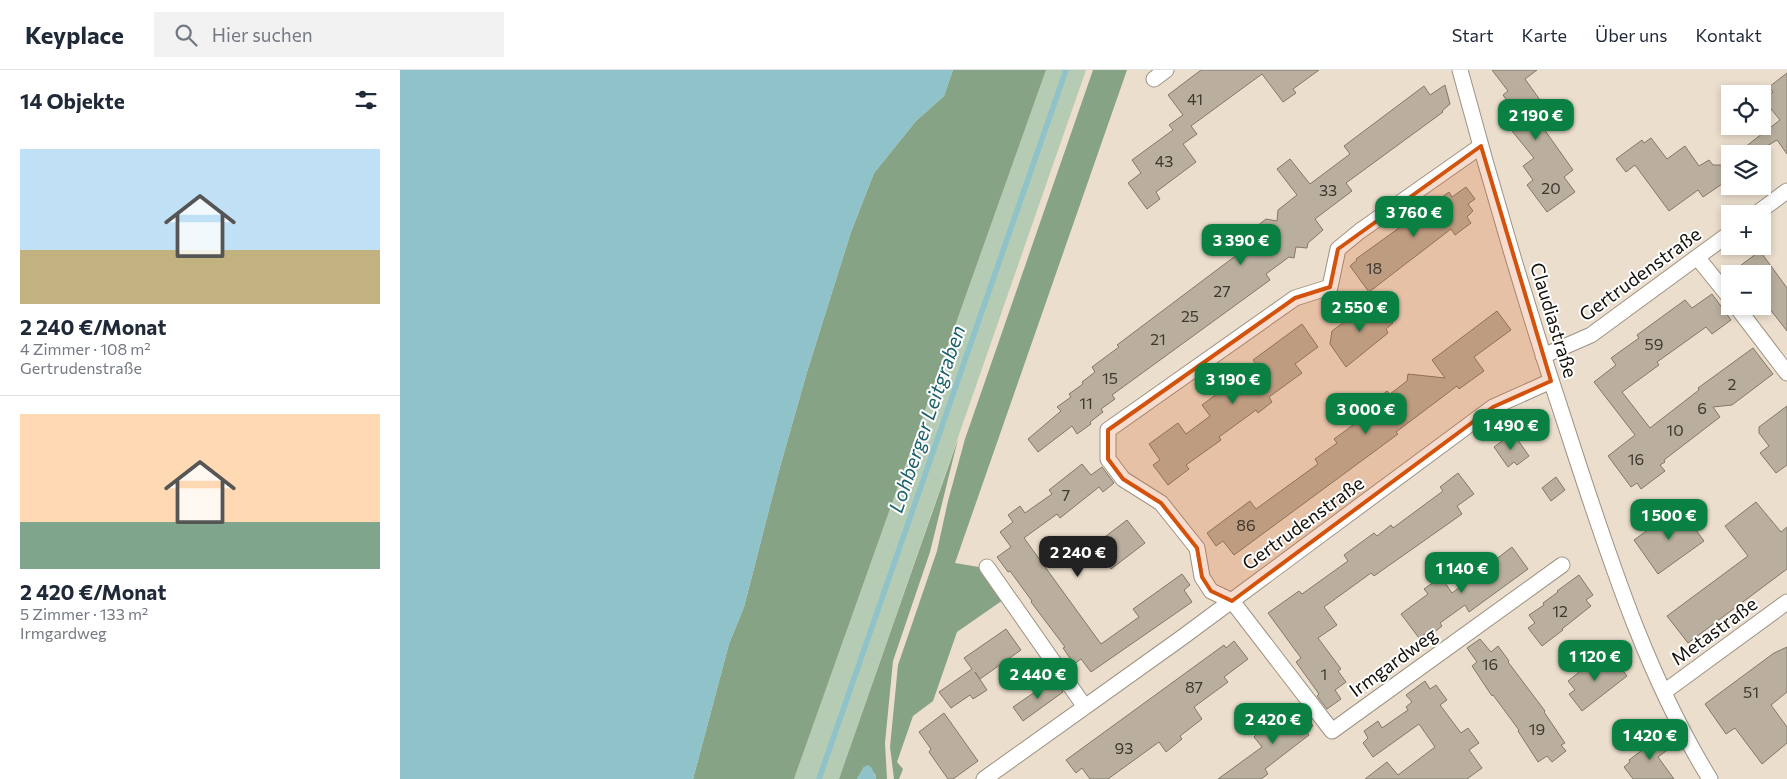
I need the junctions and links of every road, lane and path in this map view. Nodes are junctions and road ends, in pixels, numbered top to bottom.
1 (1166, 70) edge
2 (1460, 70) edge
3 (1154, 79) dead end
4 (1480, 146) junction
5 (1787, 191) edge
6 (1768, 205) edge
7 (1721, 240) edge
8 (1697, 257) junction
9 (1721, 287) edge
10 (1743, 315) edge
11 (1543, 356) junction
12 (1787, 373) edge
13 (1551, 381) junction
14 (1562, 565) dead end
15 (987, 567) dead end
16 (1232, 601) junction
17 (1787, 602) edge
18 (1664, 692) junction
19 (1085, 707) junction
20 (984, 779) edge
21 (1710, 779) edge

1 - 3 street
2 - 4 street, Claudiastraße
4 - 11 street, Claudiastraße
4 - 16 street
5 - 6 street
7 - 8 street, Gertrudenstraße
8 - 9 street
8 - 11 street, Gertrudenstraße
10 - 12 street
11 - 13 street, Claudiastraße
13 - 16 street, Gertrudenstraße
13 - 18 street, Claudiastraße
14 - 16 street, Irmgardweg
15 - 19 street
16 - 19 street, Gertrudenstraße
17 - 18 street, Metastraße
18 - 21 street, Claudiastraße
19 - 20 street, Gertrudenstraße

